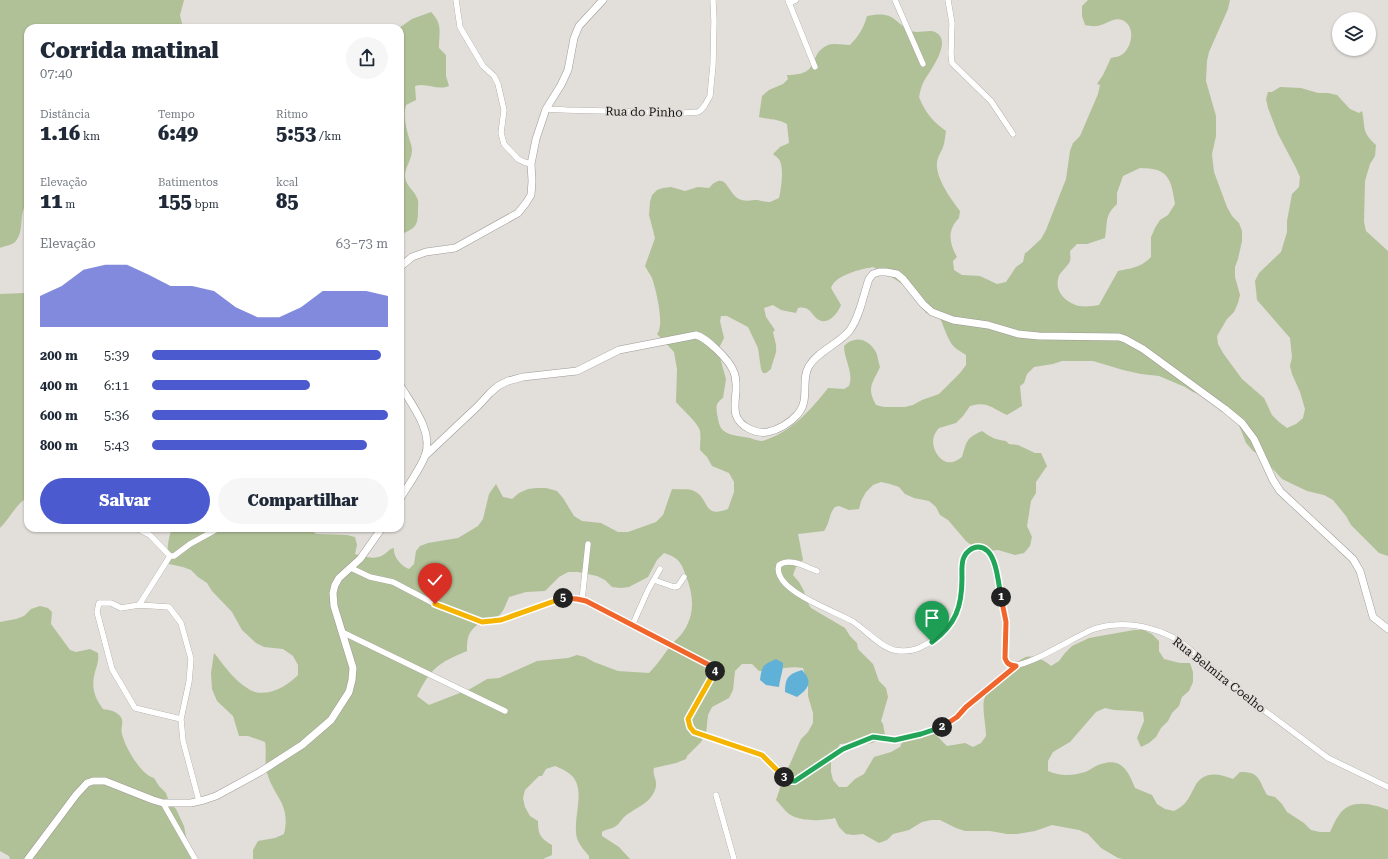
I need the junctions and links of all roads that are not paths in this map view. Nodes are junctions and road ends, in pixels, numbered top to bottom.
1 (456, 0) edge
2 (603, 0) edge
3 (713, 0) edge
4 (796, 0) edge
5 (896, 0) edge
6 (948, 0) edge
7 (789, 2) edge
8 (923, 64) dead end
9 (815, 67) dead end
10 (546, 109) junction
11 (1012, 134) dead end
12 (531, 164) junction
13 (404, 264) edge
14 (404, 392) edge
15 (425, 456) junction
16 (404, 492) edge
17 (144, 532) edge
18 (212, 532) edge
19 (379, 532) edge
20 (588, 544) dead end
21 (170, 556) junction
22 (351, 568) junction
23 (660, 569) dead end
24 (817, 571) dead end
25 (684, 577) dead end
26 (654, 580) junction
27 (582, 600) junction
28 (139, 606) junction
29 (632, 626) junction
30 (1388, 629) edge
31 (342, 632) junction
32 (1016, 666) junction
33 (504, 711) dead end
34 (181, 719) junction
35 (1388, 787) edge
36 (716, 795) dead end
37 (199, 801) junction
38 (163, 803) junction
39 (28, 859) edge
40 (195, 859) edge
41 (734, 859) edge

1 - 12 street
2 - 10 street
3 - 10 street, Rua do Pinho
4 - 7 street
5 - 8 street
6 - 11 street
7 - 9 street
10 - 12 street
12 - 13 street
14 - 15 street
15 - 16 street
15 - 30 street
17 - 21 street
18 - 21 street
19 - 22 street
20 - 27 street
21 - 28 street
22 - 27 street
22 - 31 street
23 - 26 street
24 - 32 street
25 - 26 street
26 - 29 street
27 - 29 street
28 - 34 street
28 - 34 street
29 - 32 street, Rua Belmira Coelho
31 - 33 street
31 - 37 street
32 - 35 street, Rua Belmira Coelho
34 - 37 street
36 - 41 street
37 - 38 street
38 - 39 street
38 - 40 street

